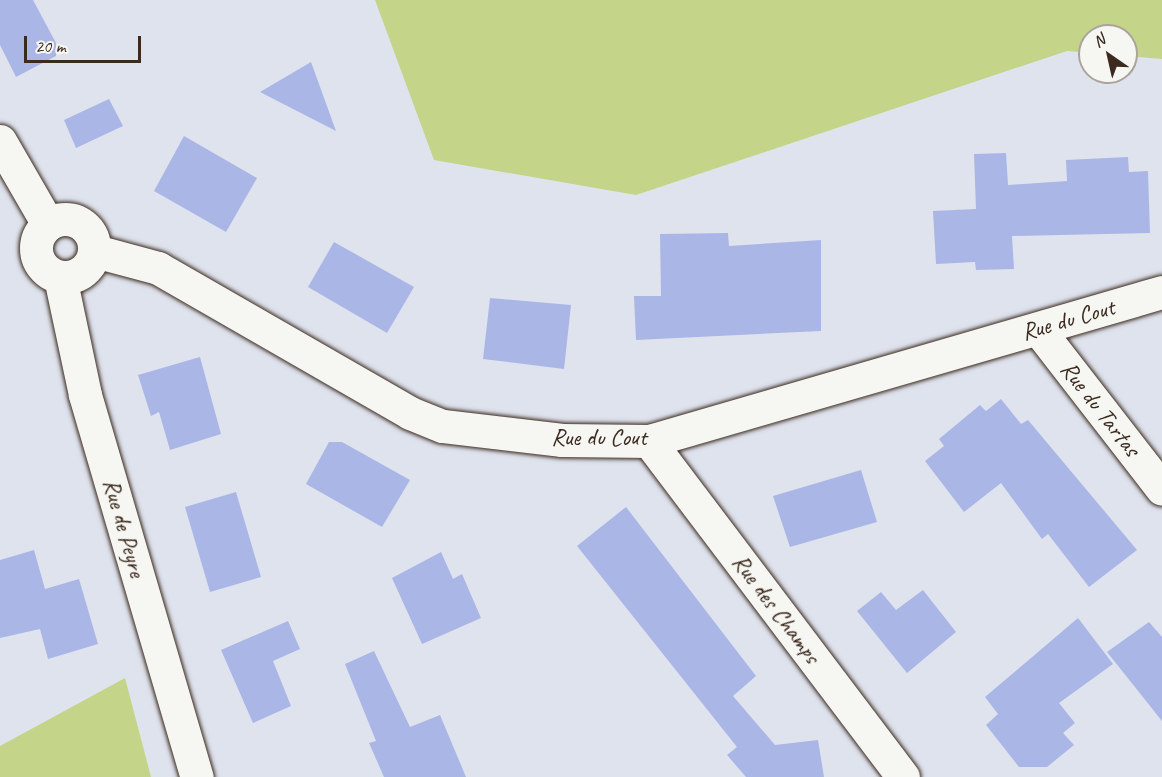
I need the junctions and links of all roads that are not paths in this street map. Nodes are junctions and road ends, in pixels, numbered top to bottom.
1 (0, 141) edge
2 (48, 224) junction
3 (95, 251) junction
4 (60, 277) junction
5 (1162, 292) edge
6 (1038, 329) junction
7 (649, 441) junction
8 (1162, 489) edge
9 (197, 777) edge
10 (903, 777) edge

1 - 2 street
2 - 3 street
2 - 4 street
3 - 4 street
3 - 7 street, Rue du Cout
4 - 9 street, Rue de Peyre
5 - 6 street, Rue du Cout
6 - 7 street, Rue du Cout
6 - 8 street, Rue du Tartas
7 - 10 street, Rue des Champs

